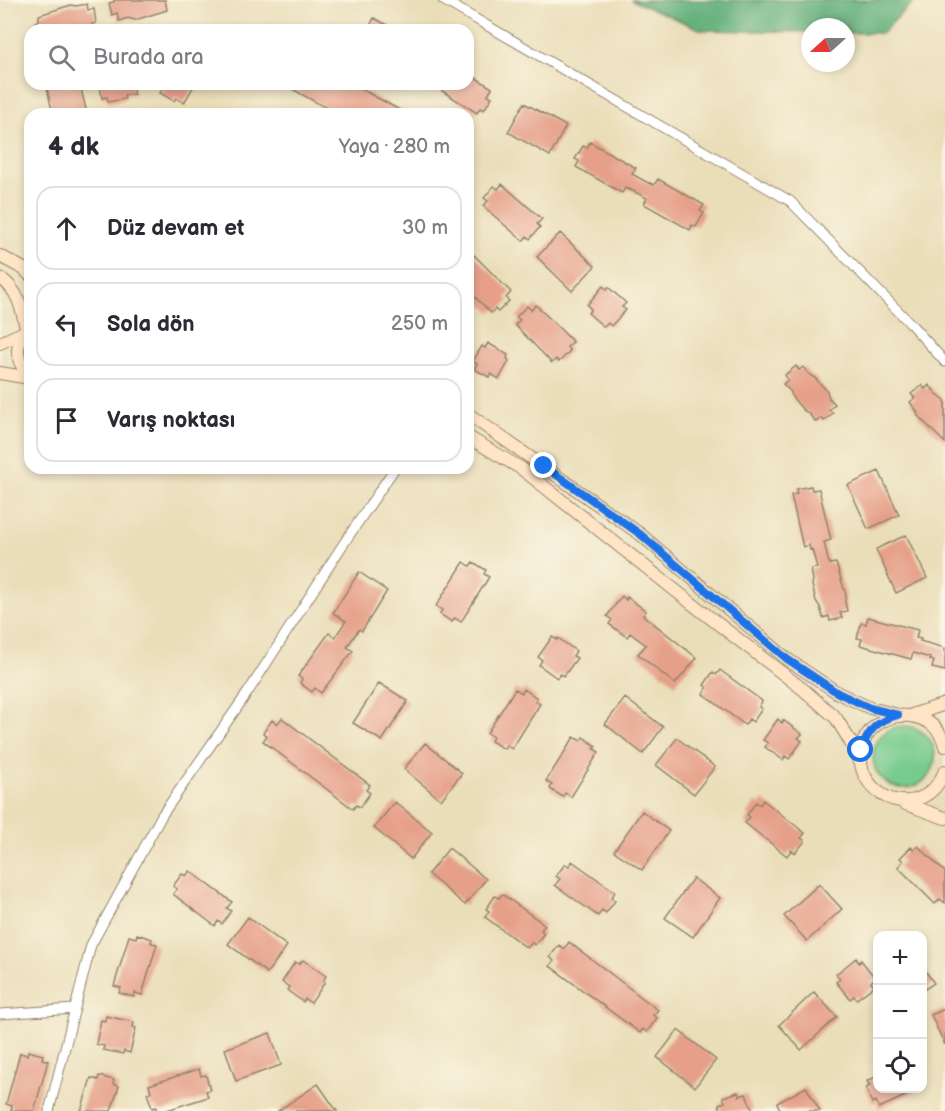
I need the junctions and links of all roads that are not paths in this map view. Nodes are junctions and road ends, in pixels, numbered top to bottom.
1 (443, 0) edge
2 (0, 256) edge
3 (24, 269) edge
4 (0, 278) edge
5 (24, 320) edge
6 (24, 330) edge
7 (24, 332) edge
8 (0, 343) edge
9 (945, 362) edge
10 (24, 368) edge
11 (0, 373) edge
12 (24, 376) edge
13 (474, 418) edge
14 (474, 441) edge
15 (391, 474) edge
16 (945, 704) edge
17 (898, 715) junction
18 (912, 715) junction
19 (945, 746) edge
20 (861, 764) junction
21 (945, 771) edge
22 (899, 801) junction
23 (945, 818) edge
24 (75, 1009) junction
25 (0, 1014) edge
26 (49, 1111) edge

1 - 9 street
2 - 3 street
4 - 5 street
6 - 8 street
7 - 10 street
11 - 12 street
13 - 17 street
14 - 20 street
15 - 24 street
16 - 18 street
17 - 18 street
17 - 20 street
18 - 19 street
20 - 22 street
21 - 22 street
22 - 23 street
24 - 25 street
24 - 26 street

